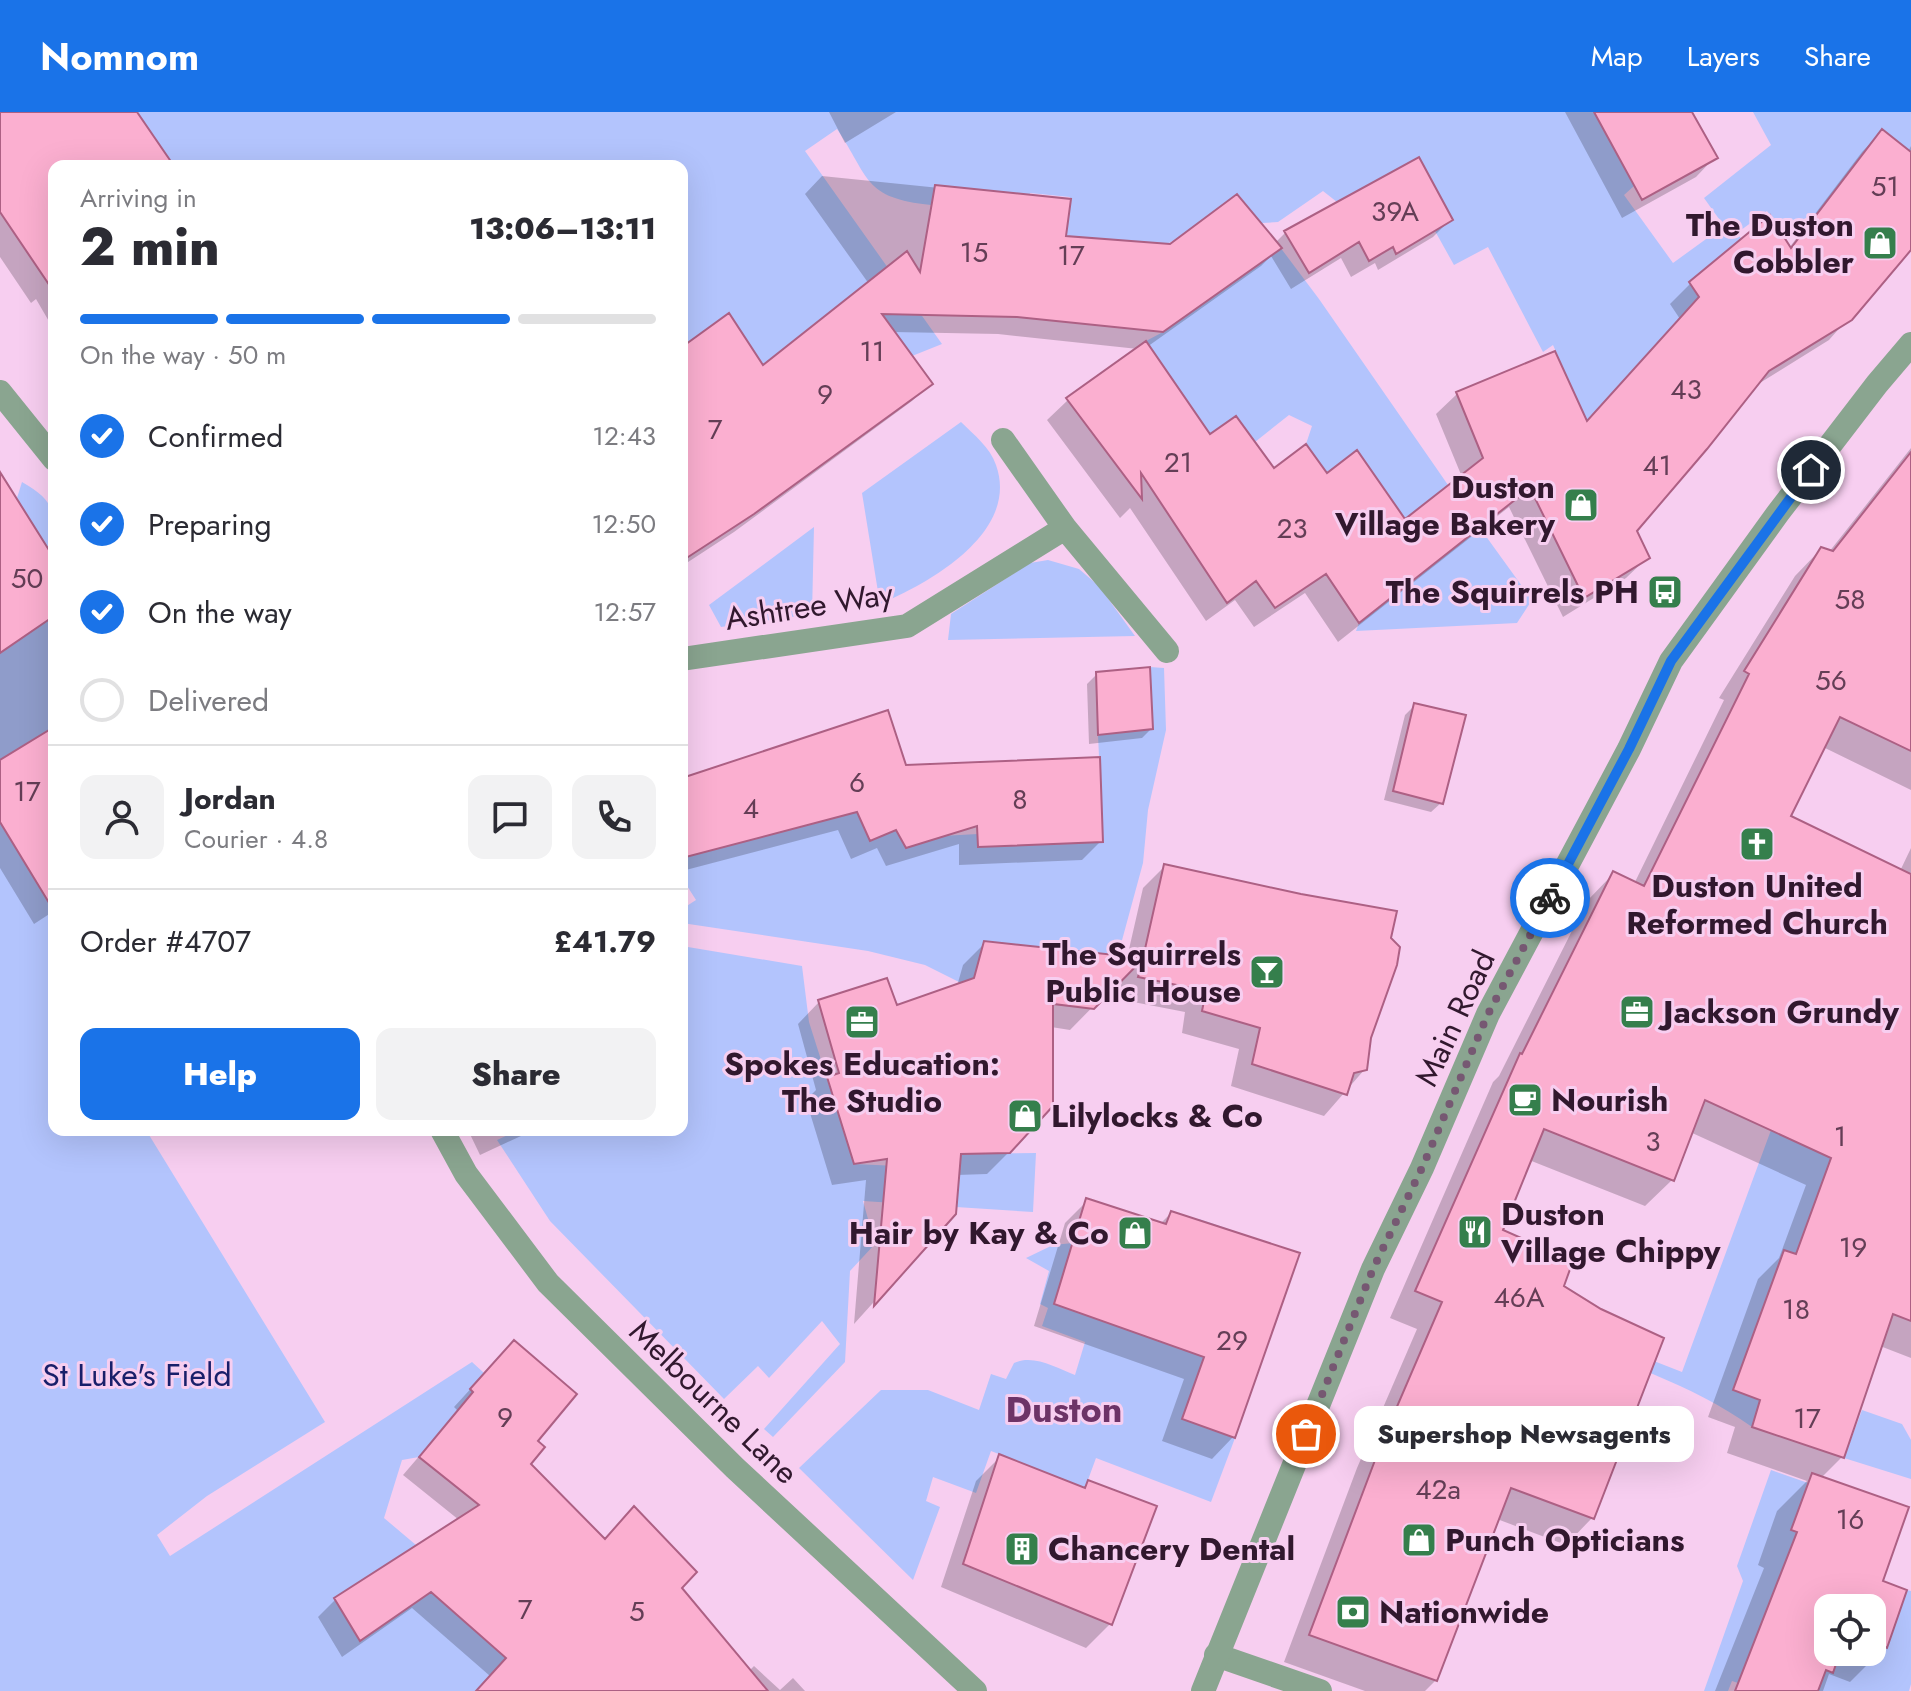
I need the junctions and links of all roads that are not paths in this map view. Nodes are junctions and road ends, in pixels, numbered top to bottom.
1 (1911, 344) edge
2 (2, 398) edge
3 (1003, 440) dead end
4 (48, 452) edge
5 (1065, 528) junction
6 (1167, 651) dead end
7 (688, 658) edge
8 (445, 1136) edge
9 (1216, 1655) junction
10 (975, 1691) edge
11 (1203, 1691) edge
12 (1320, 1691) edge

1 - 9 street, Main Road
2 - 4 street
3 - 5 street
5 - 6 street
5 - 7 street, Ashtree Way
8 - 10 street, Melbourne Lane
9 - 11 street, Main Road
9 - 12 street

